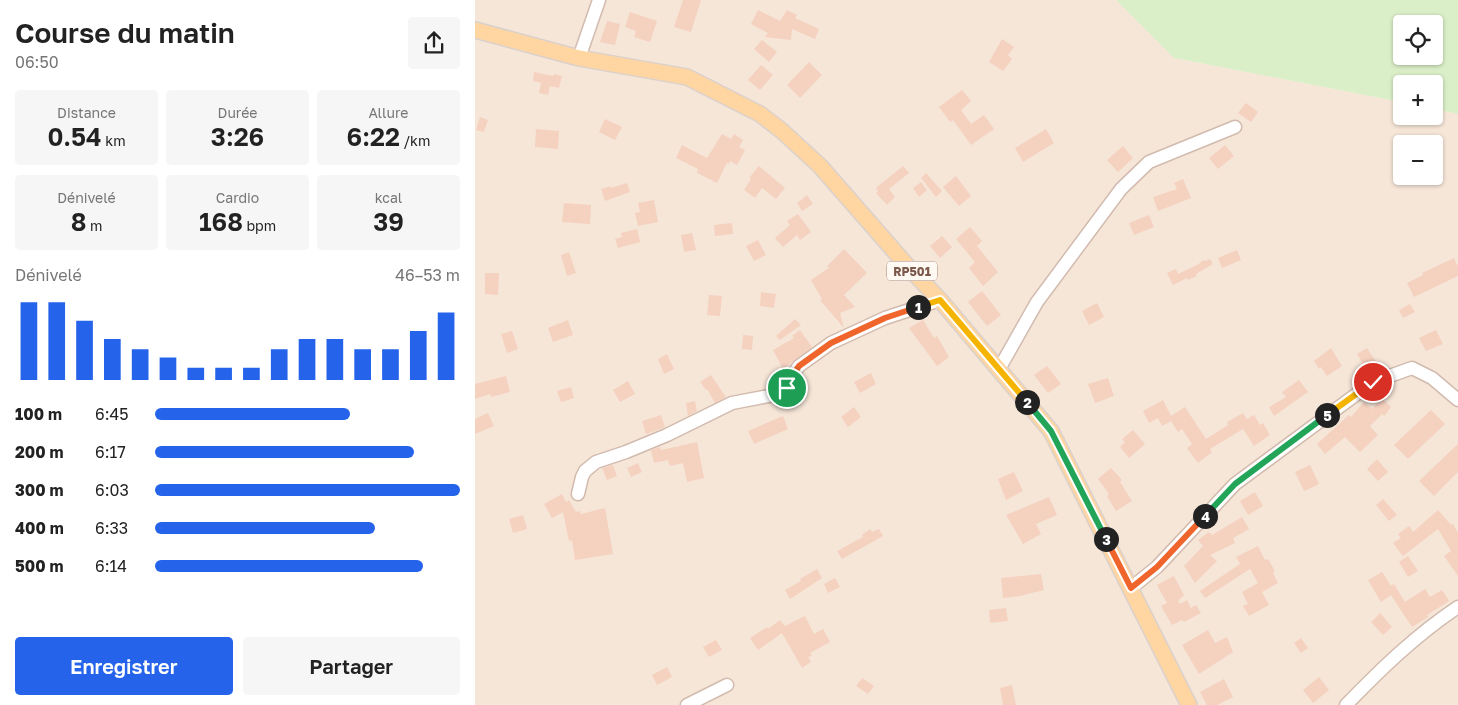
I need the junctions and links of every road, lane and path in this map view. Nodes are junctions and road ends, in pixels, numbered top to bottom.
1 (599, 0) edge
2 (475, 30) edge
3 (579, 58) junction
4 (1235, 127) dead end
5 (940, 300) junction
6 (999, 369) junction
7 (1458, 400) edge
8 (578, 494) dead end
9 (1131, 588) junction
10 (1458, 607) edge
11 (727, 685) dead end
12 (687, 705) edge
13 (1189, 705) edge
14 (1346, 705) edge

1 - 3 street
2 - 3 main road, RP501
3 - 5 main road, RP501
4 - 6 street
5 - 6 main road, RP501
5 - 8 street
6 - 9 main road, RP501
7 - 9 street
9 - 13 main road, RP501
10 - 14 street
11 - 12 street

